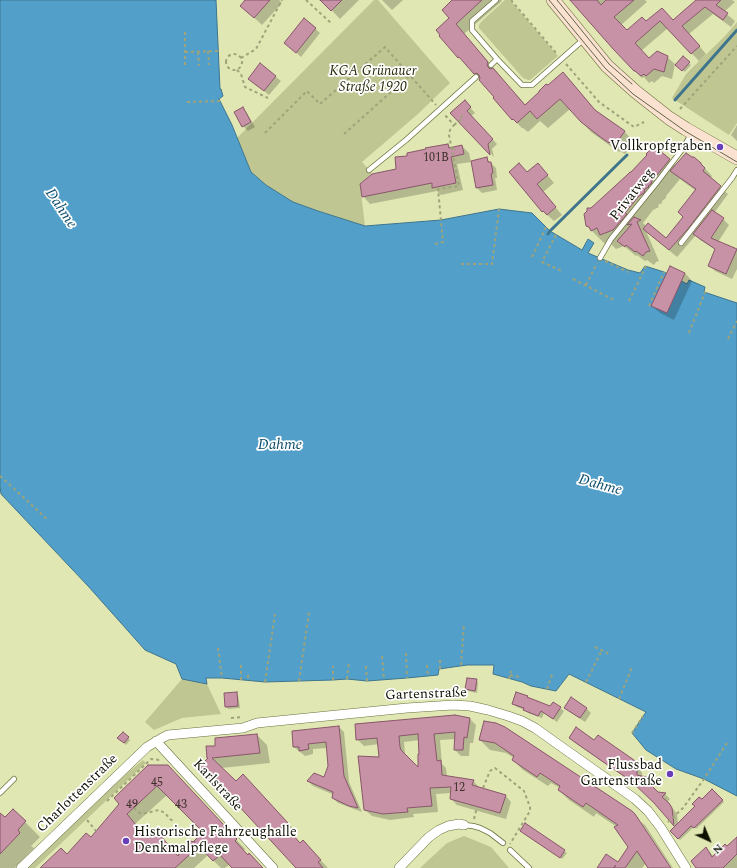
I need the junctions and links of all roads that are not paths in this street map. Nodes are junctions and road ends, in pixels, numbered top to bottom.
1 (496, 0) edge
2 (553, 0) edge
3 (584, 39) junction
4 (498, 59) junction
5 (491, 65) dead end
6 (476, 77) dead end
7 (692, 133) junction
8 (737, 158) edge
9 (369, 170) dead end
10 (737, 170) edge
11 (681, 243) dead end
12 (600, 258) road end
13 (156, 741) junction
14 (14, 779) dead end
15 (0, 793) edge
16 (468, 825) joint
17 (503, 843) dead end
18 (509, 849) road end
19 (21, 868) edge
20 (274, 868) edge
21 (398, 868) edge
22 (529, 868) edge
23 (686, 868) edge

1 - 4 lane
2 - 3 main road
3 - 4 lane
3 - 7 main road
4 - 5 lane
6 - 9 lane
7 - 8 main road
7 - 12 lane, Privatweg
10 - 11 lane
13 - 19 street, Charlottenstraße
13 - 20 street, Karlstraße
13 - 23 street, Gartenstraße
14 - 15 lane
16 - 17 lane
16 - 21 street
18 - 22 lane

